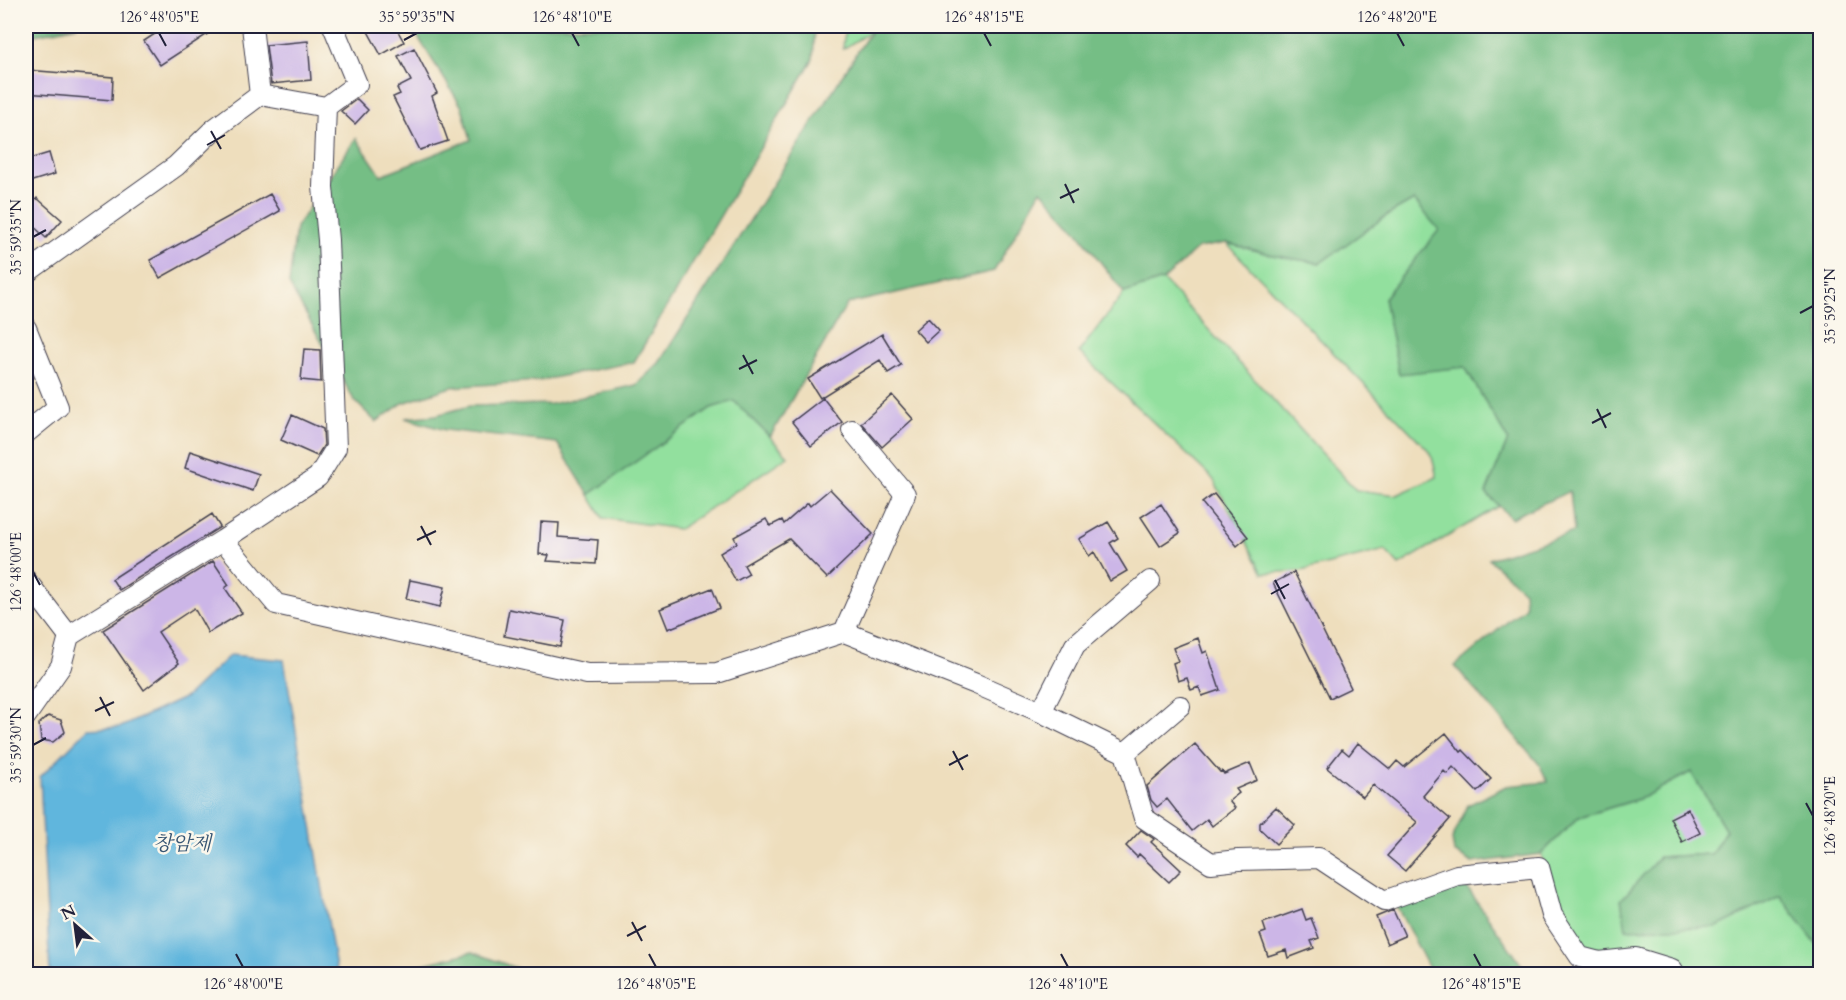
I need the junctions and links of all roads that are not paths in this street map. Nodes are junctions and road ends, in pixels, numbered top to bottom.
1 (252, 26) edge
2 (333, 26) edge
3 (260, 94) junction
4 (326, 107) junction
5 (26, 273) edge
6 (26, 328) edge
7 (852, 430) dead end
8 (26, 432) edge
9 (223, 540) junction
10 (26, 580) edge
11 (1150, 581) dead end
12 (844, 632) junction
13 (69, 636) junction
14 (1180, 706) dead end
15 (1041, 712) junction
16 (26, 716) edge
17 (1125, 753) junction
18 (1675, 975) edge

1 - 3 street
2 - 4 street
3 - 4 street
3 - 5 street
4 - 9 street
6 - 8 street
7 - 12 street
9 - 12 street
9 - 13 street
10 - 13 street
11 - 15 street
12 - 15 street
13 - 16 street
14 - 17 street
15 - 17 street
17 - 18 street

